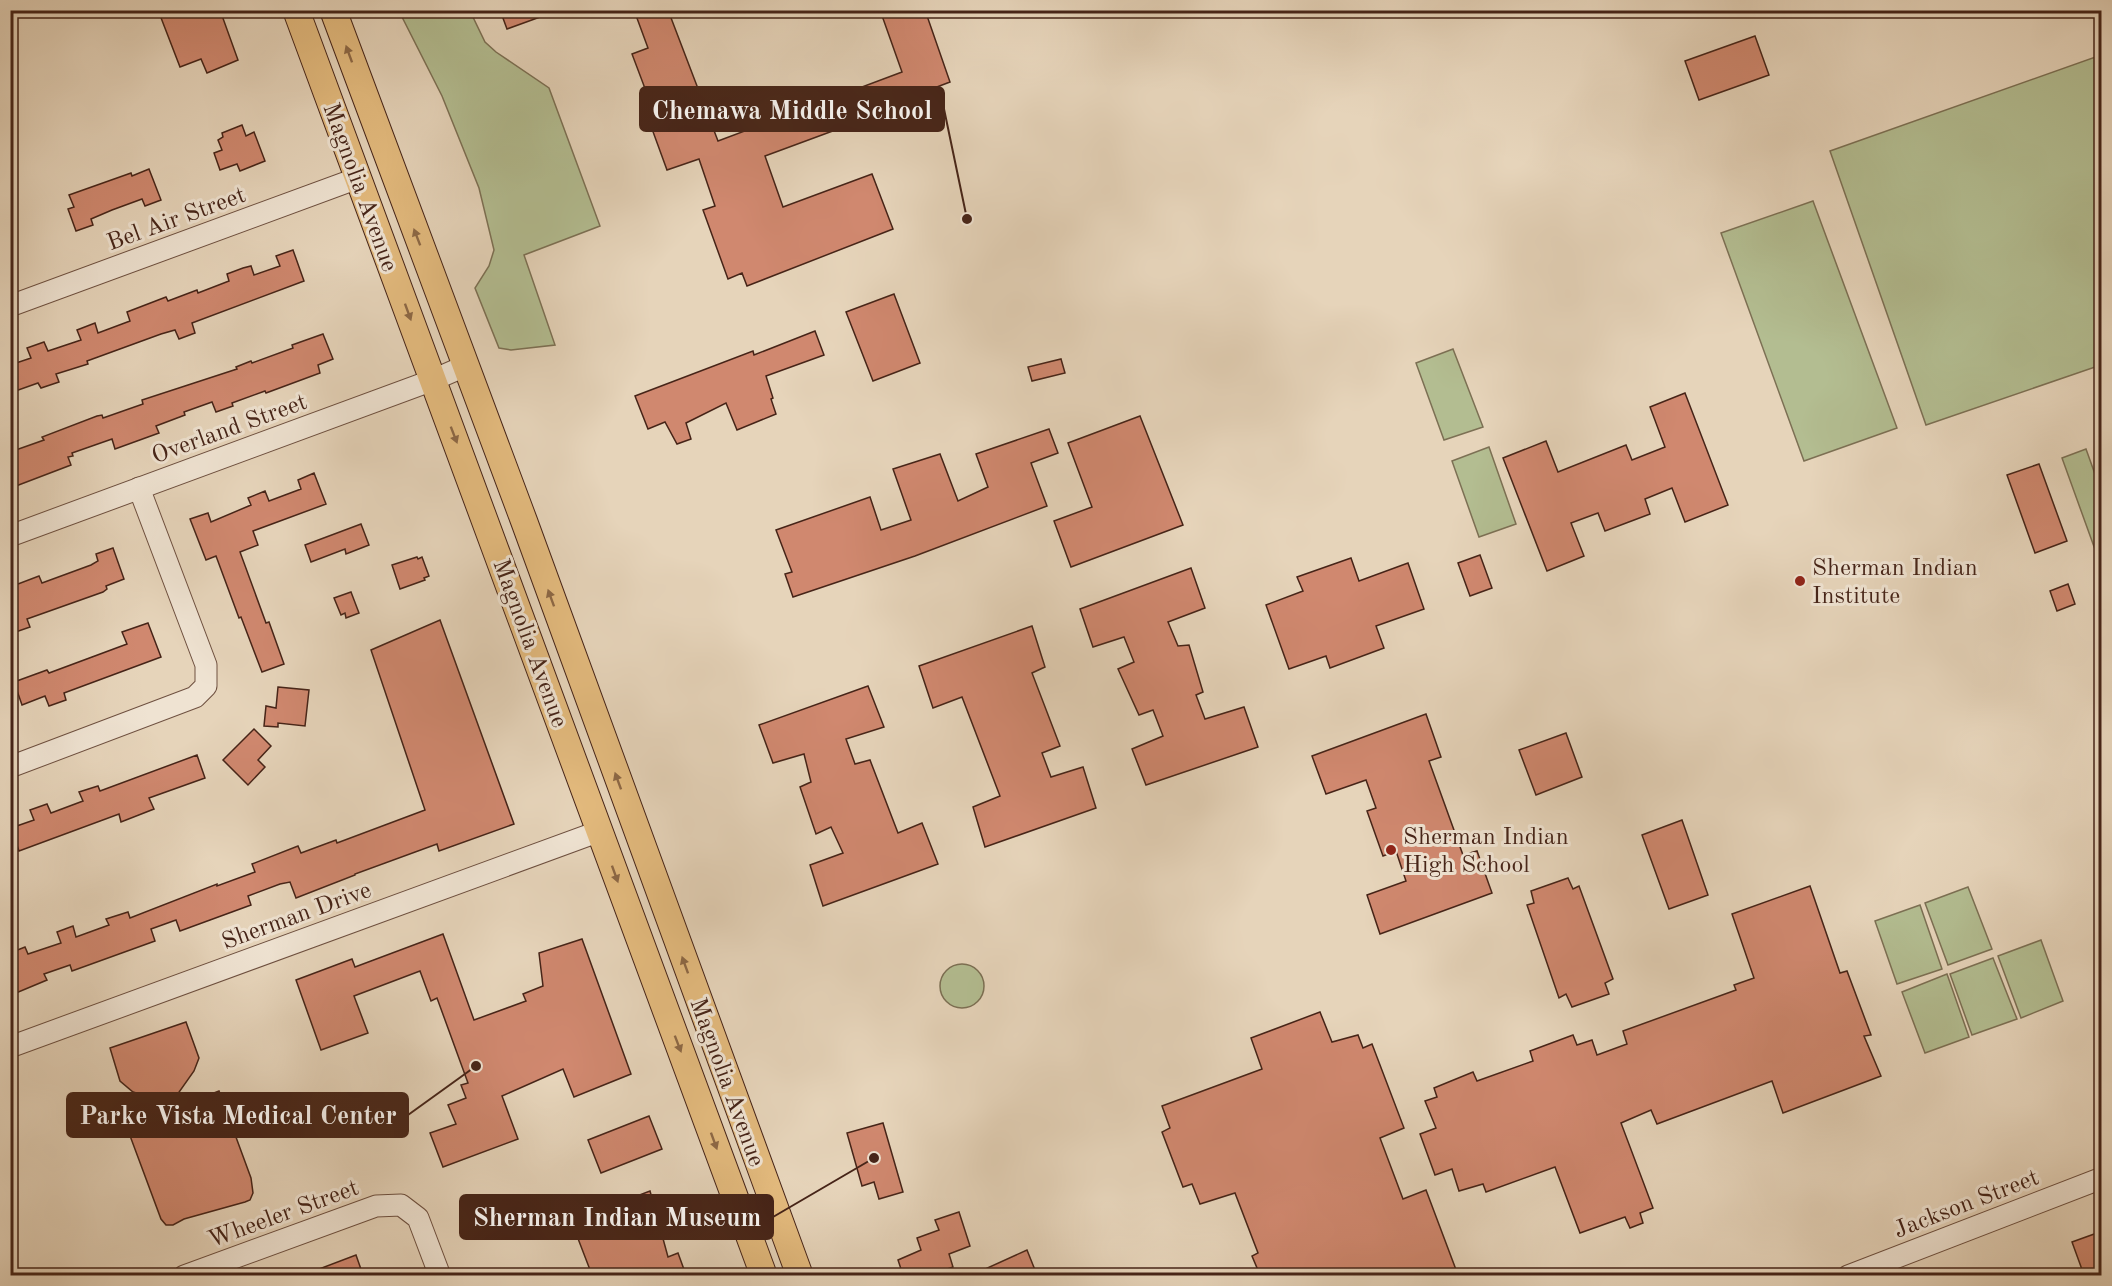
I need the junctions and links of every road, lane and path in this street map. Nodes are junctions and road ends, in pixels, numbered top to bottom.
1 (296, 10) edge
2 (333, 10) edge
3 (358, 178) junction
4 (10, 306) edge
5 (465, 366) junction
6 (433, 380) junction
7 (139, 488) junction
8 (10, 536) edge
9 (10, 766) edge
10 (600, 831) junction
11 (10, 1047) edge
12 (725, 1075) junction
13 (694, 1086) junction
14 (2102, 1178) edge
15 (184, 1275) edge
16 (440, 1275) edge
17 (764, 1275) edge
18 (800, 1275) edge
19 (1848, 1275) edge

1 - 3 main road, Magnolia Avenue
5 -> 2 main road, Magnolia Avenue
3 - 4 street, Bel Air Street
3 -> 6 main road, Magnolia Avenue
5 - 6 street, Overland Street
12 -> 5 main road, Magnolia Avenue
6 - 7 street, Overland Street
6 -> 10 main road, Magnolia Avenue
7 - 8 street, Overland Street
7 - 9 street
10 - 11 street, Sherman Drive
10 -> 13 main road, Magnolia Avenue
12 - 13 main road
12 - 18 main road, Magnolia Avenue
13 -> 17 main road, Magnolia Avenue
14 - 19 street, Jackson Street
15 - 16 street, Wheeler Street

